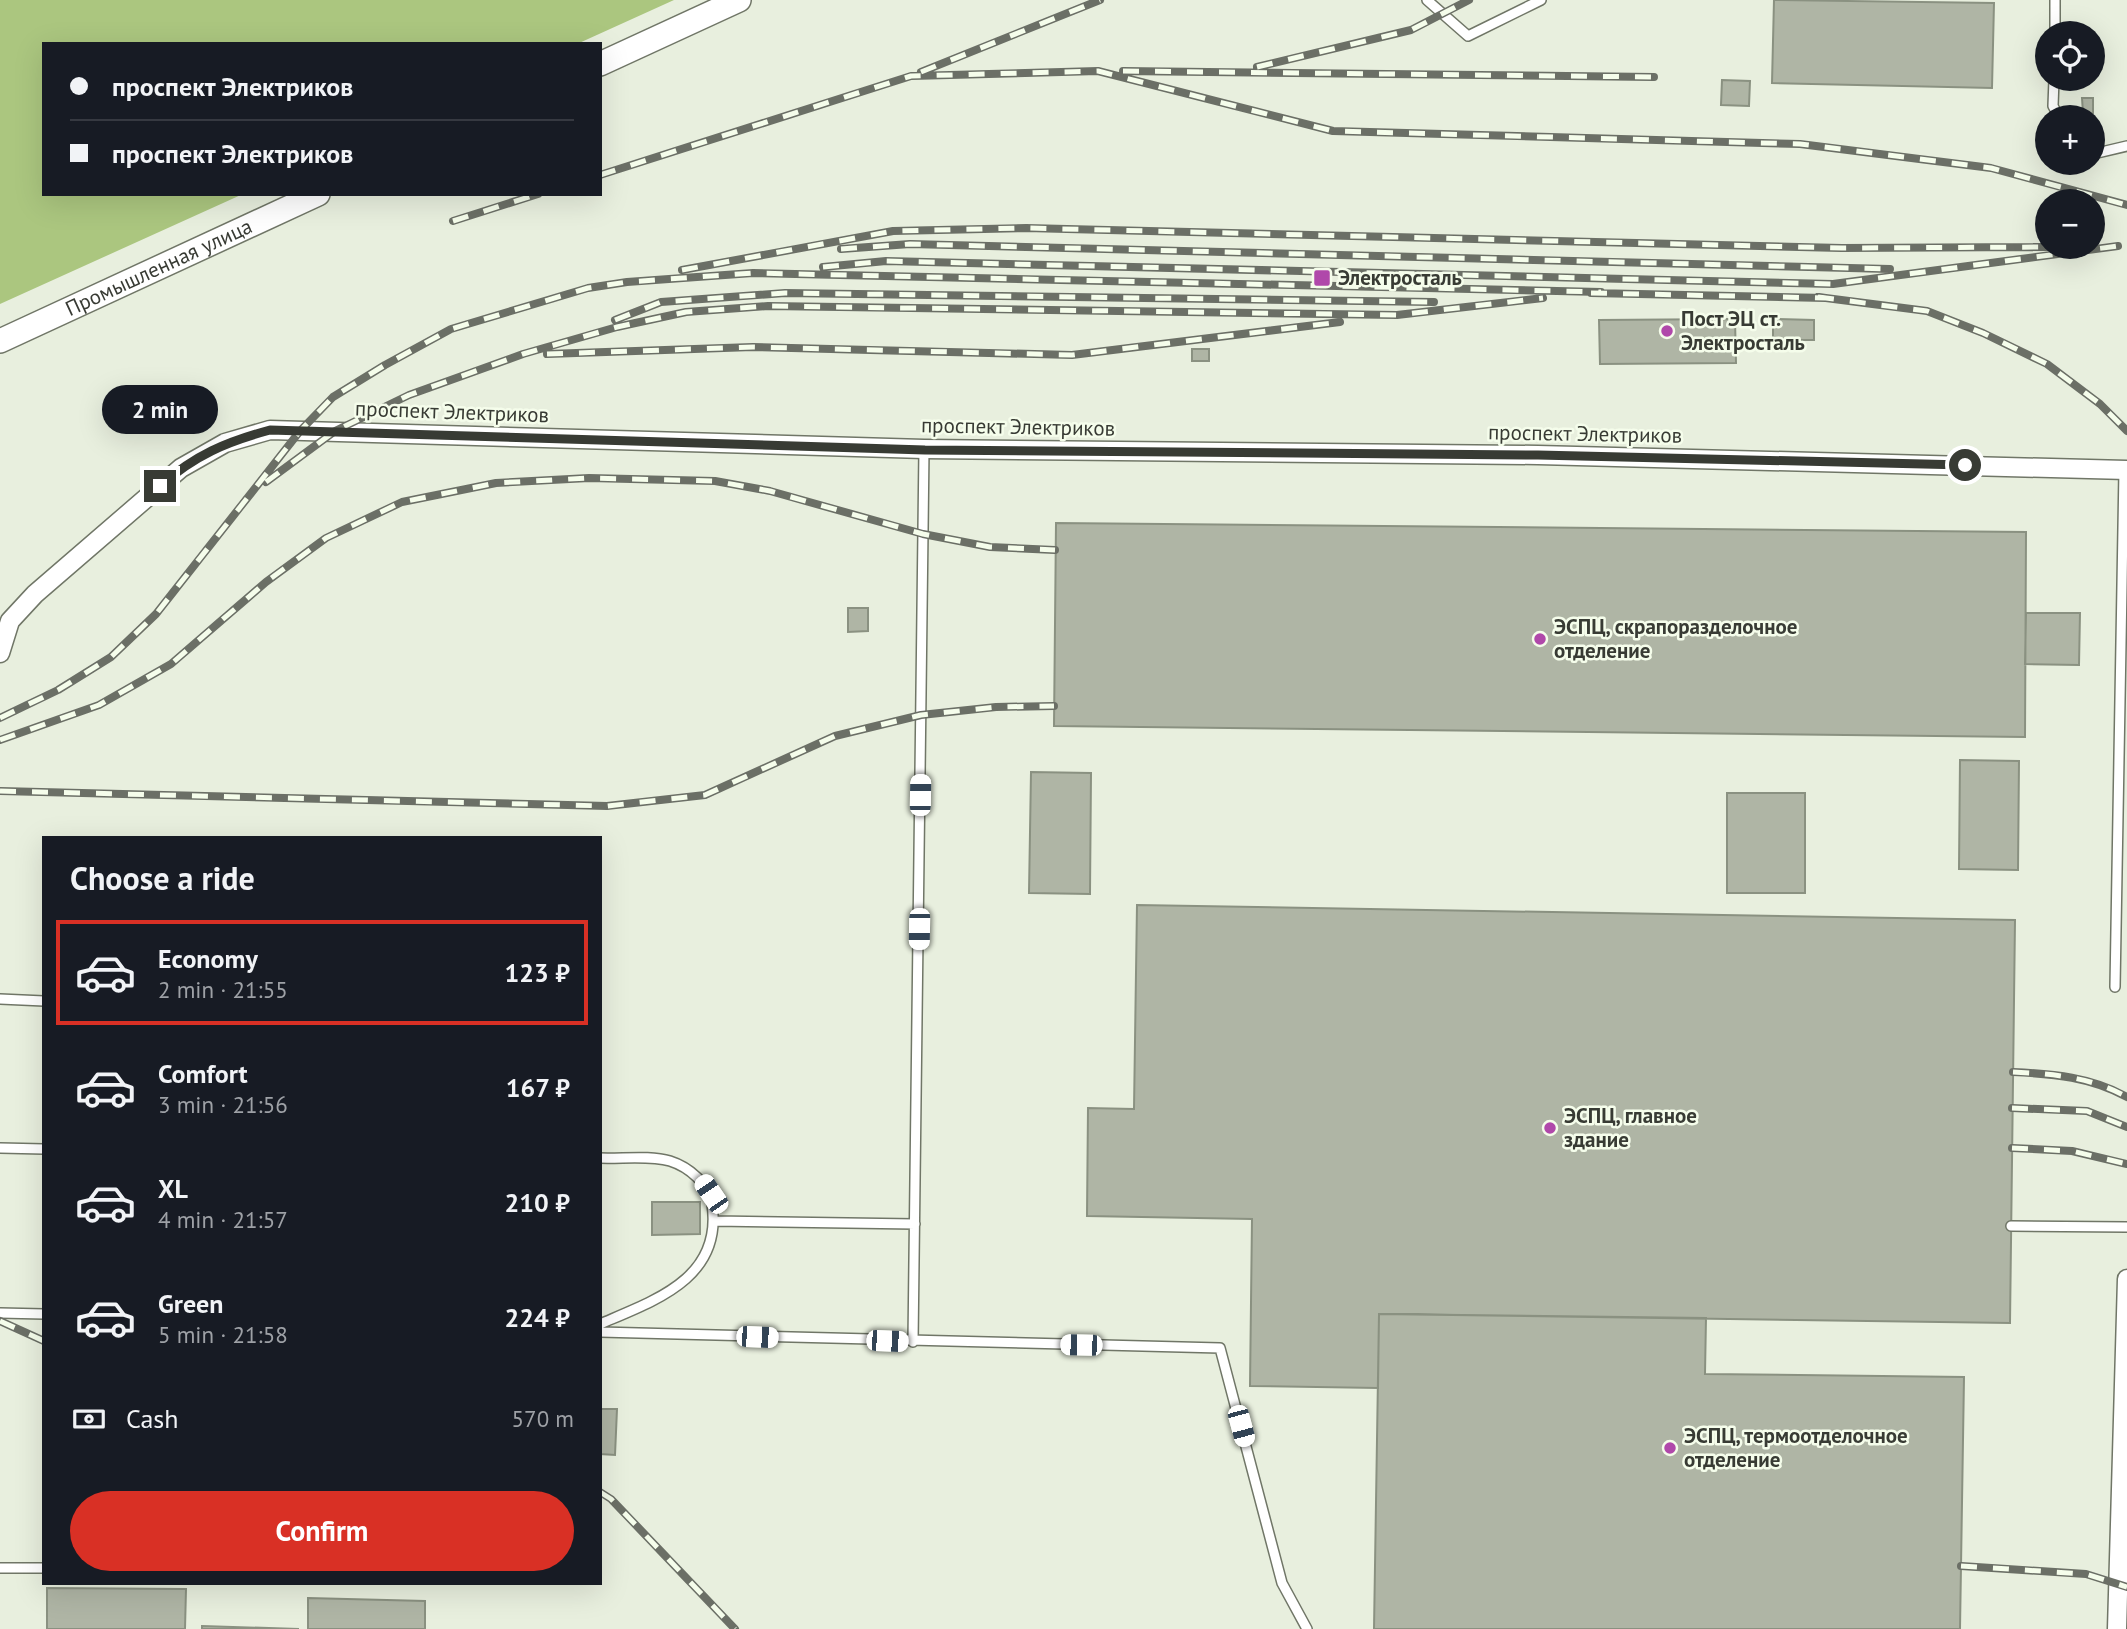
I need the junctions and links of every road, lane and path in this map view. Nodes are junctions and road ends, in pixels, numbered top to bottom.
1 (739, 0) edge
2 (1427, 0) edge
3 (1541, 0) edge
4 (2055, 0) edge
5 (2055, 21) edge
6 (602, 63) edge
7 (2127, 146) edge
8 (2105, 151) edge
9 (314, 196) edge
10 (0, 341) edge
11 (925, 450) junction
12 (2126, 470) edge
13 (0, 653) edge
14 (2124, 698) edge
15 (2115, 987) dead end
16 (0, 999) edge
17 (42, 1001) edge
18 (0, 1149) edge
19 (42, 1149) edge
20 (602, 1158) edge
21 (715, 1221) junction
22 (915, 1224) junction
23 (2011, 1226) dead end
24 (2127, 1227) edge
25 (2127, 1279) edge
26 (2127, 1290) edge
27 (0, 1313) edge
28 (42, 1314) edge
29 (602, 1323) edge
30 (602, 1332) edge
31 (914, 1342) junction
32 (2124, 1478) edge
33 (0, 1568) edge
34 (42, 1568) edge
35 (1307, 1629) edge
36 (2116, 1629) edge

1 - 6 street
2 - 3 lane
4 - 5 lane
7 - 8 lane
9 - 10 street, Промышленная улица
11 - 12 street, проспект Электриков
11 - 13 street, проспект Электриков
11 - 22 lane
12 - 14 lane
14 - 15 lane
16 - 17 lane
18 - 19 lane
20 - 21 lane
21 - 22 lane
21 - 29 lane
22 - 31 lane
23 - 24 lane
25 - 26 street
26 - 32 street
27 - 28 lane
30 - 31 lane
31 - 35 lane
32 - 36 street
33 - 34 lane

